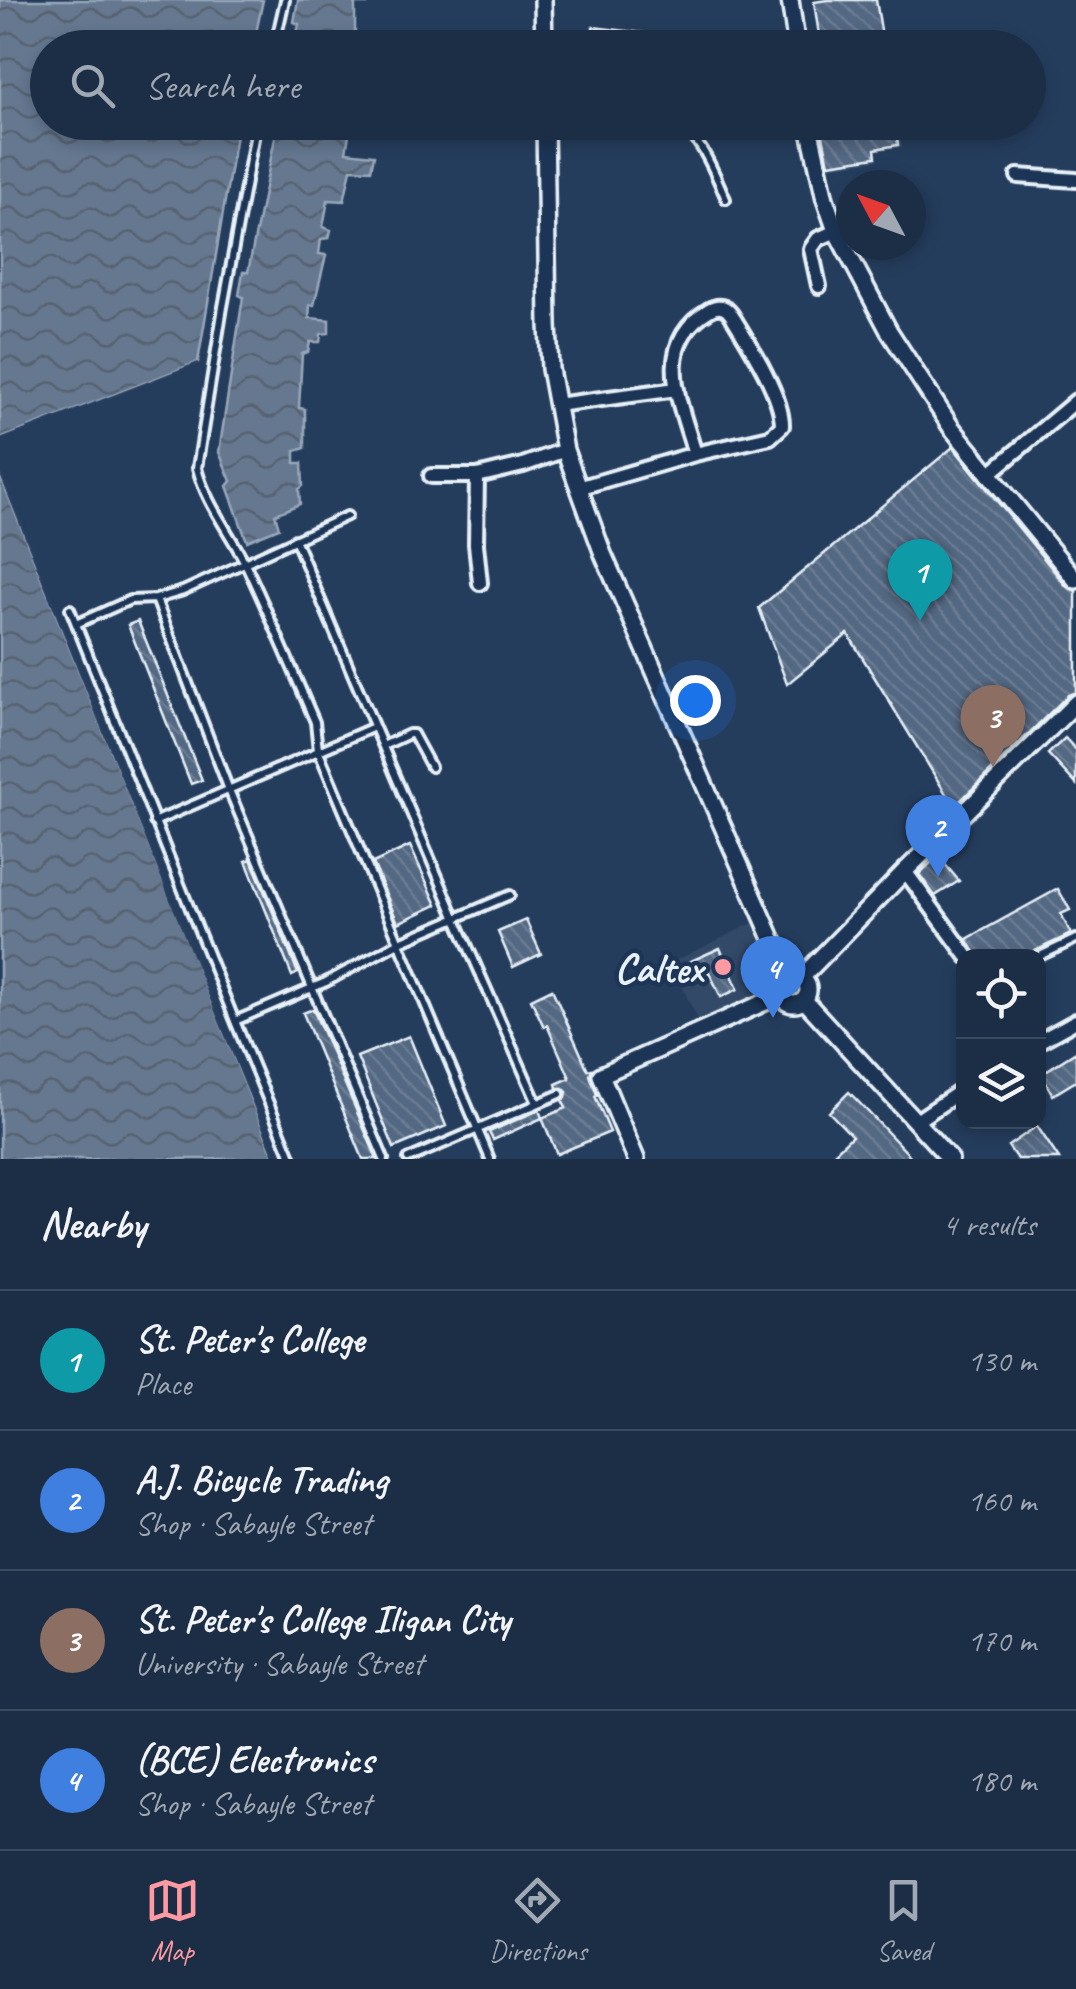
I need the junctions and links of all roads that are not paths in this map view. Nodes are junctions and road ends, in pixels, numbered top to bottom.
1 (285, 0) edge
2 (543, 0) edge
3 (790, 0) edge
4 (278, 30) edge
5 (544, 30) edge
6 (794, 30) edge
7 (254, 140) edge
8 (545, 140) edge
9 (697, 140) edge
10 (812, 140) edge
11 (1018, 176) dead end
12 (1076, 180) edge
13 (726, 200) dead end
14 (836, 231) joint
15 (852, 260) edge
16 (819, 286) dead end
17 (677, 389) junction
18 (1076, 401) edge
19 (556, 406) junction
20 (565, 450) junction
21 (695, 454) junction
22 (988, 475) junction
23 (431, 476) dead end
24 (477, 476) junction
25 (578, 488) junction
26 (347, 516) dead end
27 (295, 539) junction
28 (244, 561) junction
29 (1076, 580) edge
30 (480, 583) dead end
31 (156, 600) junction
32 (70, 608) dead end
33 (76, 624) junction
34 (1076, 703) edge
35 (374, 727) junction
36 (383, 746) junction
37 (318, 750) junction
38 (431, 767) dead end
39 (229, 790) junction
40 (154, 822) junction
41 (904, 871) junction
42 (510, 895) dead end
43 (456, 919) junction
44 (1076, 939) edge
45 (400, 942) junction
46 (962, 949) edge
47 (1046, 953) edge
48 (795, 977) junction
49 (311, 988) junction
50 (780, 995) junction
51 (804, 1000) junction
52 (235, 1021) junction
53 (1076, 1021) edge
54 (1043, 1039) edge
55 (560, 1094) dead end
56 (956, 1094) edge
57 (537, 1104) junction
58 (915, 1122) junction
59 (478, 1128) junction
60 (292, 1159) edge
61 (384, 1159) edge
62 (408, 1159) edge
63 (490, 1159) edge
64 (636, 1159) edge
65 (950, 1159) edge

1 - 4 lane
2 - 5 street
3 - 6 street
7 - 28 lane
8 - 19 street
9 - 13 lane
10 - 14 street
11 - 12 street
14 - 16 street
15 - 22 street
17 - 19 street
17 - 21 street
17 - 21 street
18 - 22 street
19 - 20 street
20 - 24 street
20 - 25 street
21 - 25 street
22 - 29 street
23 - 24 street
24 - 30 street
25 - 48 street
26 - 27 lane
27 - 28 lane
27 - 35 lane
28 - 31 lane
28 - 37 lane
31 - 33 lane
31 - 39 lane
32 - 33 lane
33 - 40 lane
34 - 41 street
35 - 36 lane
35 - 37 lane
36 - 38 lane
36 - 43 lane
37 - 39 lane
37 - 45 lane
39 - 40 lane
39 - 49 lane
40 - 52 lane
41 - 46 street
41 - 48 street
42 - 43 lane
43 - 45 lane
43 - 57 lane
44 - 47 lane
45 - 49 lane
45 - 59 lane
48 - 50 street
48 - 51 street
49 - 52 lane
49 - 61 lane
50 - 51 street
50 - 64 street
51 - 58 street
52 - 60 lane
53 - 54 street
55 - 57 lane
56 - 58 street
57 - 59 lane
58 - 65 street
59 - 62 lane
59 - 63 lane

